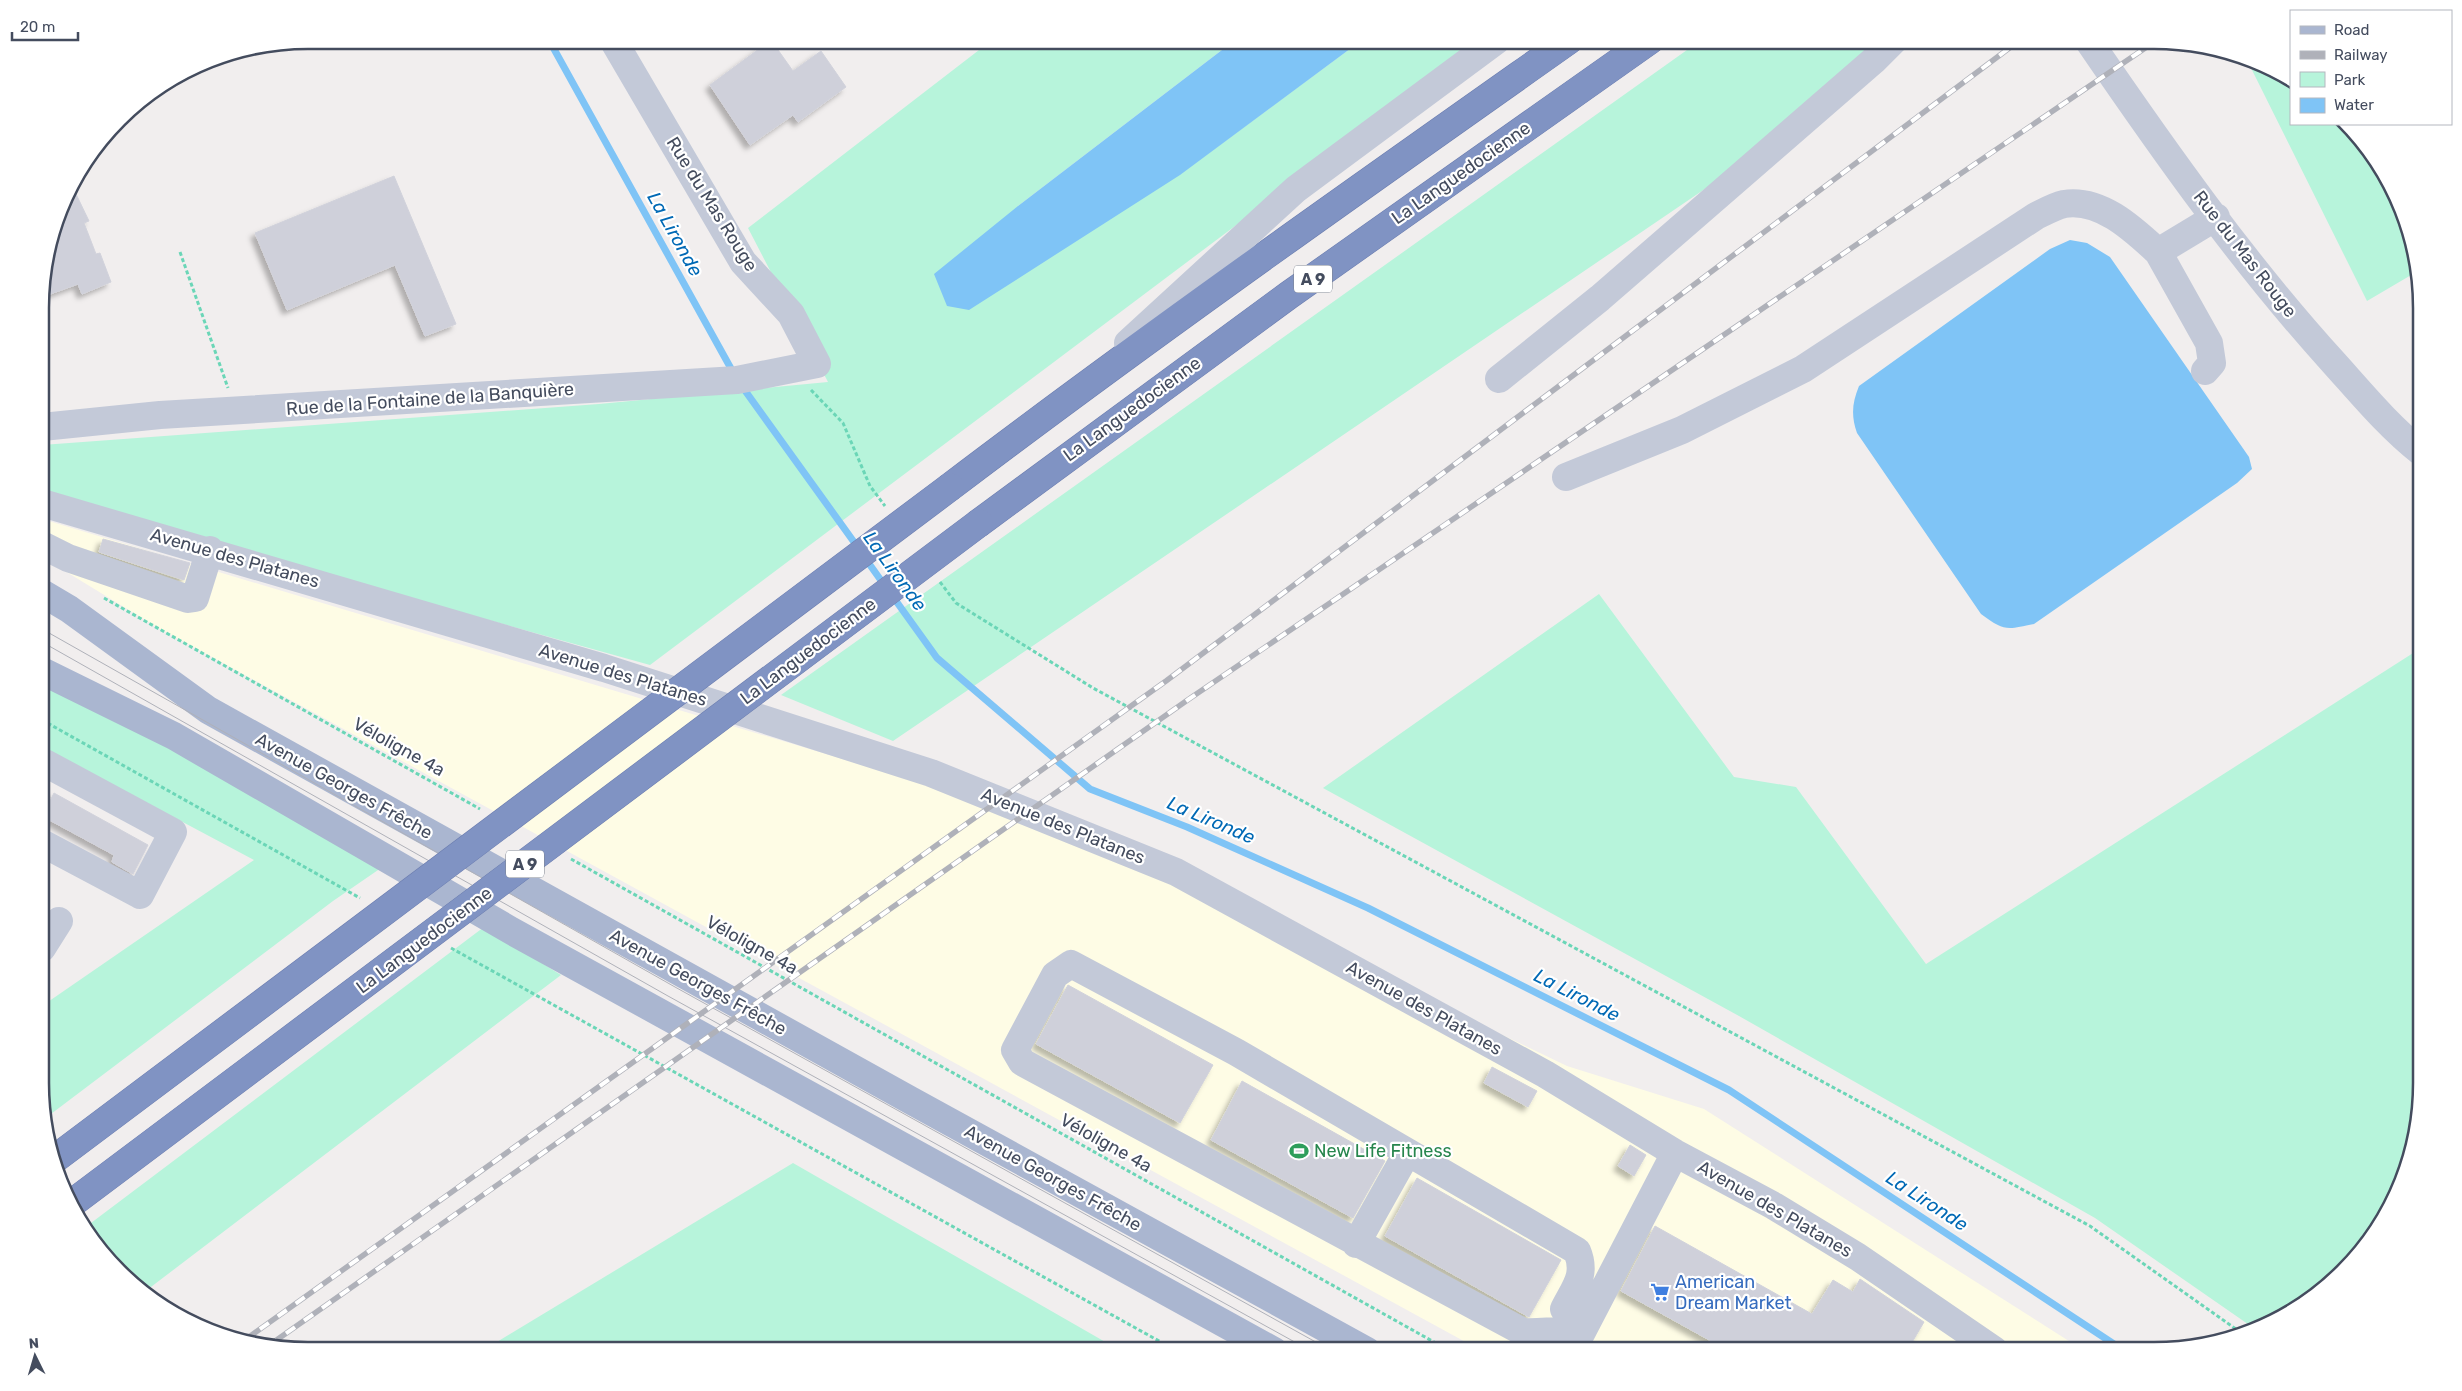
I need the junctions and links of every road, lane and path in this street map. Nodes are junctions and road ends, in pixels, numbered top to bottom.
1 (618, 49) edge
2 (1485, 49) edge
3 (1556, 49) edge
4 (1637, 49) edge
5 (1885, 49) edge
6 (2095, 49) edge
7 (2216, 217) junction
8 (180, 252) dead end
9 (2158, 252) junction
10 (804, 367) junction
11 (2204, 371) dead end
12 (1499, 379) dead end
13 (1068, 397) junction
14 (230, 411) junction
15 (49, 426) edge
16 (2413, 444) edge
17 (1566, 477) dead end
18 (49, 505) edge
19 (887, 509) dead end
20 (49, 548) edge
21 (210, 550) junction
22 (938, 579) dead end
23 (100, 596) dead end
24 (49, 597) edge
25 (49, 674) edge
26 (49, 724) edge
27 (49, 764) edge
28 (482, 810) dead end
29 (49, 847) edge
30 (569, 858) dead end
31 (369, 903) dead end
32 (59, 921) dead end
33 (49, 937) edge
34 (447, 946) dead end
35 (1676, 1152) junction
36 (1407, 1153) junction
37 (59, 1156) edge
38 (76, 1200) edge
39 (1356, 1244) junction
40 (1564, 1309) dead end
41 (2236, 1329) edge
42 (1576, 1341) edge
43 (1161, 1342) edge
44 (1258, 1342) edge
45 (1351, 1342) edge
46 (1434, 1342) edge
47 (1982, 1342) edge

1 - 10 street, Rue du Mas Rouge
2 - 13 street
3 - 13 highway, A 9
4 - 38 highway, La Languedocienne / A 9, bridge
5 - 12 street
6 - 7 street, Rue du Mas Rouge
7 - 9 street
7 - 16 street, Rue du Mas Rouge
8 - 14 path
9 - 11 street
9 - 17 street
10 - 14 street, Rue de la Fontaine de la Banquière
10 - 19 path
13 - 37 highway, A 9, bridge
14 - 15 street, Rue de la Fontaine de la Banquière
18 - 21 street, Avenue des Platanes
20 - 21 street
21 - 35 street, Avenue des Platanes
22 - 41 path
23 - 28 path, Véloligne 4a
24 - 45 main road, Avenue Georges Frêche
25 - 44 main road
26 - 31 path
27 - 29 street
30 - 46 path, Véloligne 4a
32 - 33 street
34 - 43 path
35 - 42 street
35 - 47 street, Avenue des Platanes
36 - 39 street
36 - 39 street
36 - 40 street
39 - 42 street

